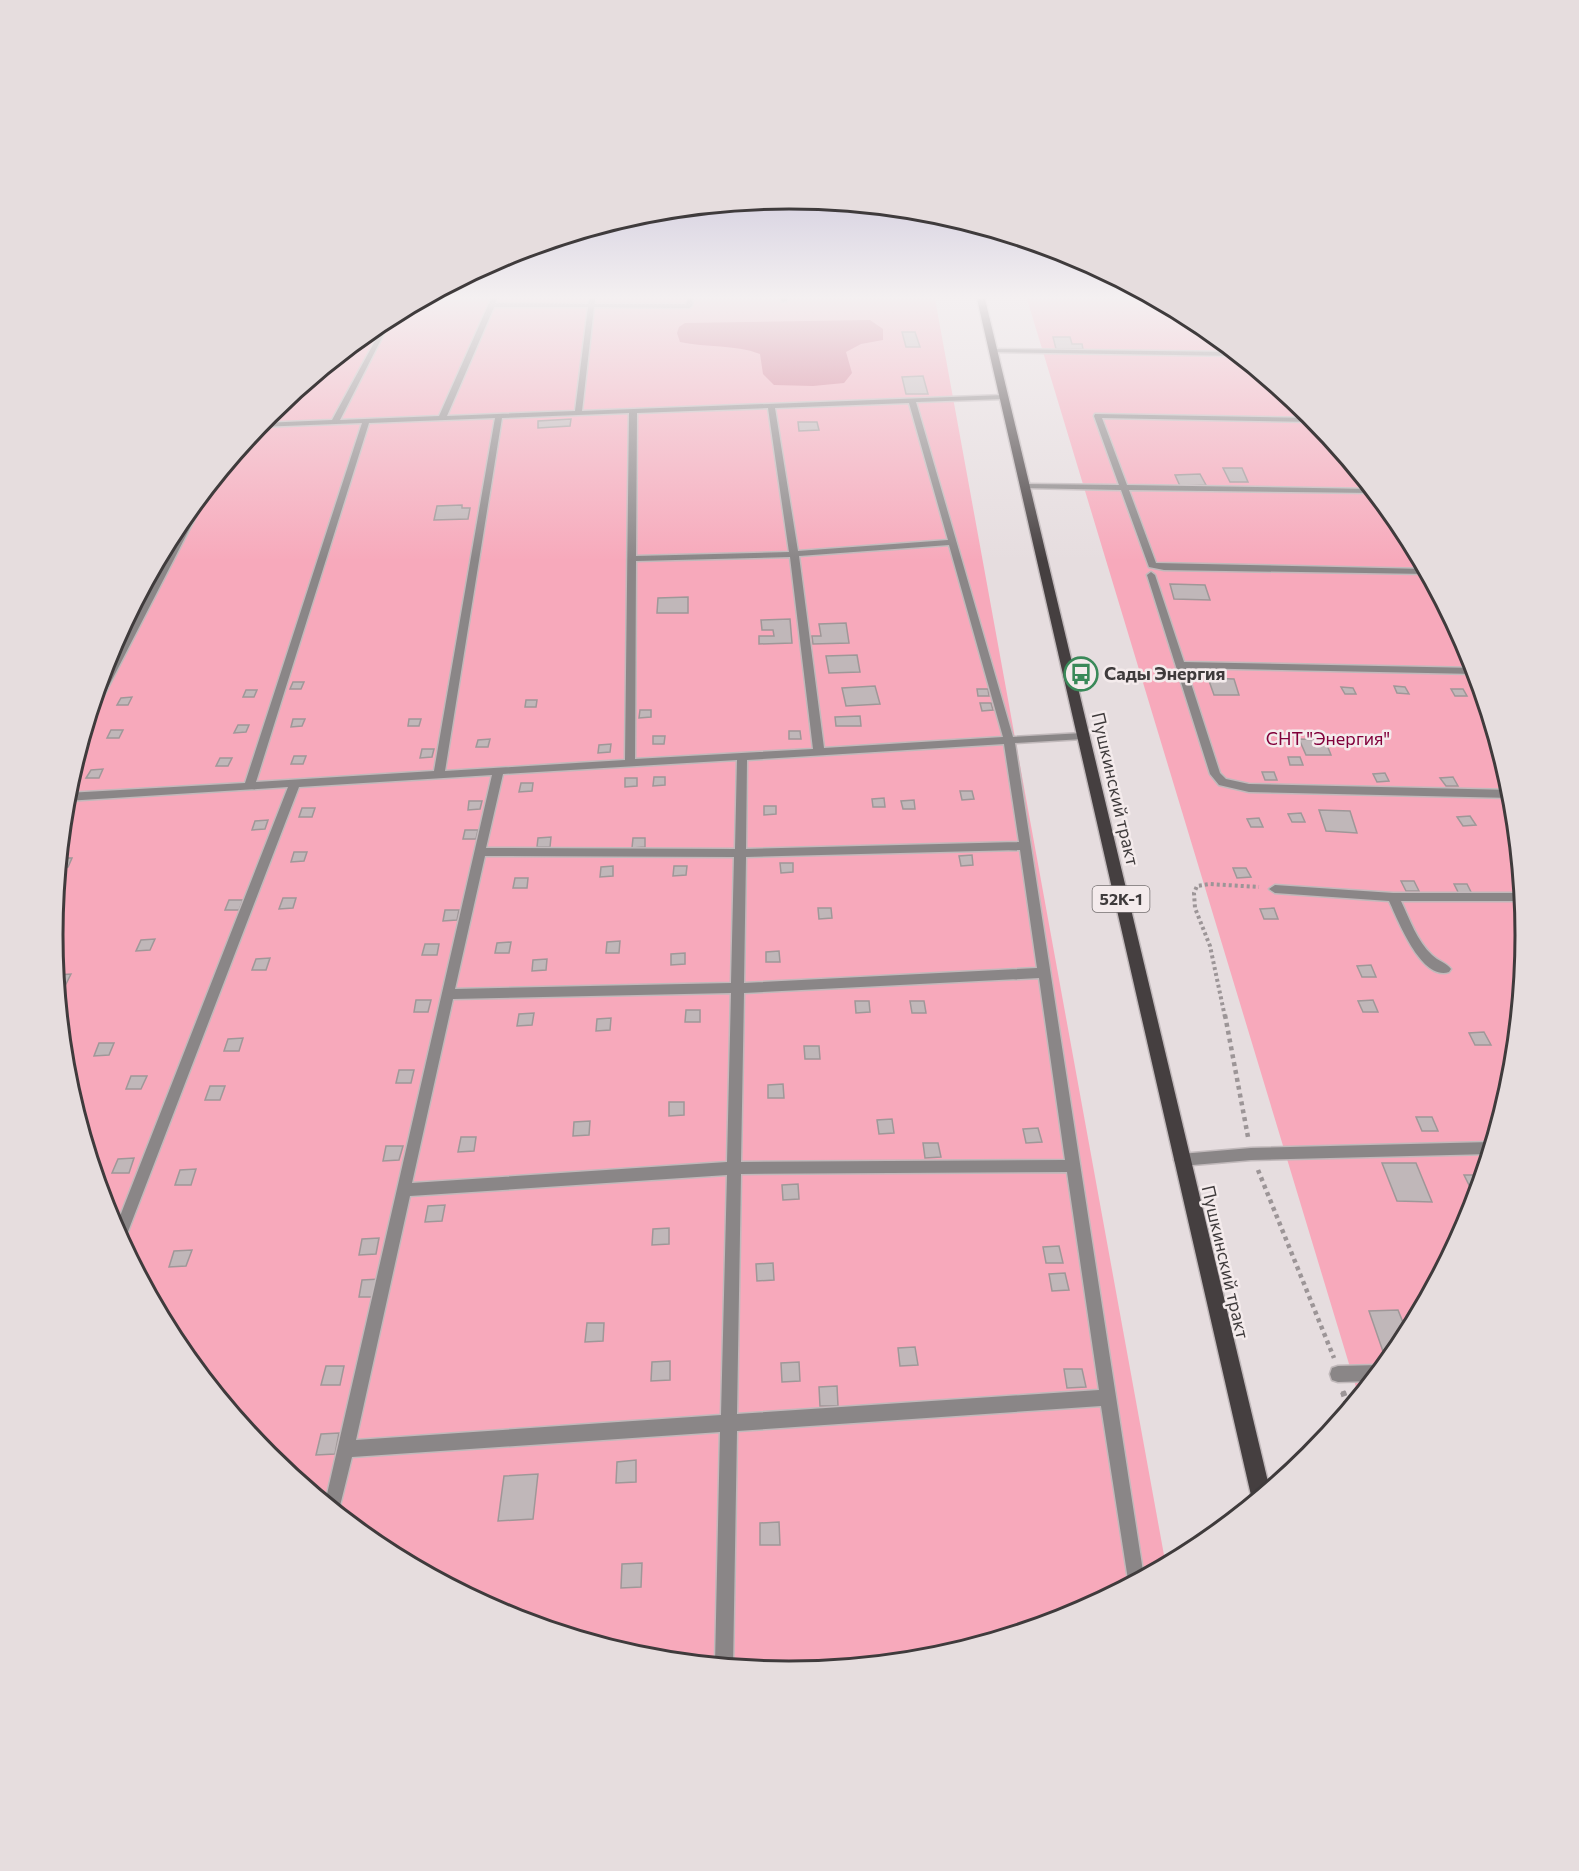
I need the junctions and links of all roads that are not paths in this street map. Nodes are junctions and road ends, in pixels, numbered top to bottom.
1 (354, 386) edge
2 (456, 386) edge
3 (581, 386) edge
4 (1001, 386) edge
5 (1004, 397) junction
6 (912, 400) junction
7 (771, 406) junction
8 (633, 411) junction
9 (578, 413) junction
10 (499, 416) junction
11 (442, 418) junction
12 (1301, 420) edge
13 (366, 421) junction
14 (335, 422) junction
15 (274, 424) edge
16 (1025, 486) junction
17 (1126, 488) junction
18 (1364, 491) edge
19 (952, 542) junction
20 (176, 547) edge
21 (794, 554) junction
22 (632, 559) junction
23 (1419, 572) edge
24 (1151, 575) dead end
25 (116, 662) edge
26 (1182, 665) junction
27 (1466, 671) edge
28 (1083, 736) junction
29 (1009, 740) junction
30 (819, 752) junction
31 (742, 756) junction
32 (630, 763) junction
33 (498, 771) junction
34 (439, 774) junction
35 (295, 783) junction
36 (249, 786) junction
37 (1502, 794) edge
38 (77, 796) edge
39 (1025, 846) junction
40 (480, 852) junction
41 (740, 853) junction
42 (1275, 889) road end
43 (1393, 897) junction
44 (1514, 897) edge
45 (1445, 969) dead end
46 (1044, 973) junction
47 (738, 988) junction
48 (448, 994) junction
49 (1483, 1148) edge
50 (1181, 1160) junction
51 (1073, 1166) junction
52 (734, 1168) junction
53 (404, 1190) junction
54 (123, 1226) edge
55 (1369, 1373) edge
56 (1338, 1374) road end
57 (1108, 1397) junction
58 (729, 1422) junction
59 (346, 1449) junction
60 (1259, 1490) edge
61 (334, 1501) edge
62 (1135, 1574) edge
63 (724, 1658) edge

1 - 14 lane
2 - 11 lane
3 - 9 lane
4 - 5 main road, Пушкинский тракт / 52К-1
5 - 6 lane
5 - 16 main road, Пушкинский тракт / 52К-1
6 - 7 lane
6 - 19 lane
7 - 8 lane
7 - 21 lane
8 - 9 lane
8 - 22 lane
9 - 10 lane
10 - 11 lane
10 - 34 lane
11 - 13 lane
12 - 17 lane
13 - 14 lane
13 - 36 lane
14 - 15 lane
16 - 17 lane
16 - 28 main road, Пушкинский тракт / 52К-1
17 - 18 lane
17 - 23 lane
19 - 21 lane
19 - 29 lane
20 - 25 lane
21 - 22 lane
21 - 30 lane
22 - 32 lane
24 - 26 lane
26 - 27 lane
26 - 37 lane
28 - 29 lane
28 - 50 main road, Пушкинский тракт / 52К-1
29 - 30 lane
29 - 39 lane
30 - 31 lane
31 - 32 lane
31 - 41 lane
32 - 33 lane
33 - 34 lane
33 - 40 lane
34 - 35 lane
35 - 36 lane
35 - 54 lane
36 - 38 lane
39 - 41 lane
39 - 46 lane
40 - 41 lane
40 - 48 lane
41 - 47 lane
42 - 43 lane
43 - 44 lane
43 - 45 lane
46 - 47 lane
46 - 51 lane
47 - 48 lane
47 - 52 lane
48 - 53 lane
49 - 50 lane
50 - 60 main road, Пушкинский тракт / 52К-1
51 - 52 lane
51 - 57 lane
52 - 53 lane
52 - 58 lane
53 - 59 lane
55 - 56 lane
57 - 58 lane
57 - 62 lane
58 - 59 lane
58 - 63 lane
59 - 61 lane

